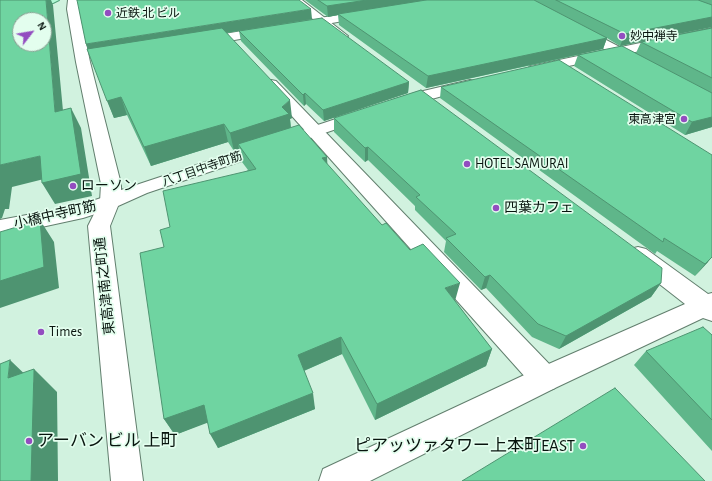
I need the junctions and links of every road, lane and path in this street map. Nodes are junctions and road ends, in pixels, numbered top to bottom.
1 (53, 0) edge
2 (74, 0) edge
3 (296, 0) edge
4 (0, 7) edge
5 (384, 12) edge
6 (322, 21) junction
7 (570, 25) edge
8 (712, 32) edge
9 (228, 37) junction
10 (190, 43) edge
11 (354, 44) edge
12 (618, 51) junction
13 (244, 54) edge
14 (558, 64) junction
15 (651, 69) edge
16 (260, 72) edge
17 (521, 72) edge
18 (578, 77) edge
19 (405, 81) edge
20 (484, 81) edge
21 (424, 95) junction
22 (442, 109) edge
23 (313, 130) junction
24 (110, 202) junction
25 (0, 228) edge
26 (625, 246) edge
27 (710, 307) edge
28 (545, 379) junction
29 (127, 481) edge
30 (336, 481) edge

1 - 4 main road
2 - 24 street, 東高津南之町通
3 - 6 street
5 - 6 street
6 - 9 street
6 - 11 street
7 - 12 street
8 - 12 street
9 - 10 street
9 - 13 street
12 - 14 street
12 - 15 street
14 - 17 street
14 - 18 street
16 - 23 street
19 - 21 street
20 - 21 street, 八丁目中寺町筋
21 - 22 street
21 - 23 street, 八丁目中寺町筋
23 - 24 street, 八丁目中寺町筋
23 - 28 street
24 - 25 street, 小橋中寺町筋
24 - 29 street, 東高津南之町通
26 - 27 street
27 - 28 street
28 - 30 street

